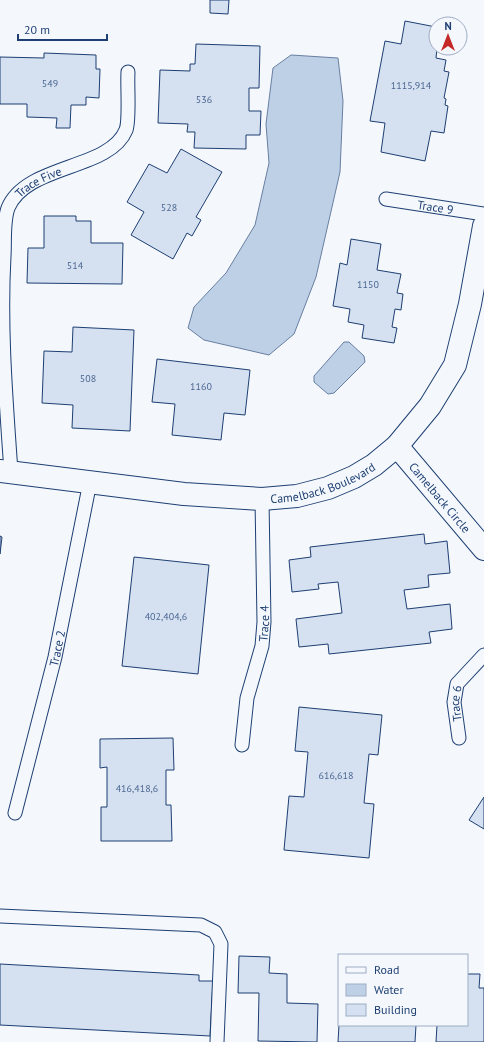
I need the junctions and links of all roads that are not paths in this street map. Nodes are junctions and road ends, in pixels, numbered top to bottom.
1 (128, 72) dead end
2 (386, 200) dead end
3 (484, 214) edge
4 (484, 226) edge
5 (397, 446) junction
6 (6, 471) edge
7 (90, 482) junction
8 (262, 499) junction
9 (484, 549) edge
10 (484, 655) edge
11 (459, 738) dead end
12 (242, 745) dead end
13 (15, 813) dead end
14 (0, 916) edge
15 (217, 1042) edge

1 - 6 lane, Trace Five
2 - 3 lane, Trace 9
4 - 5 street, Camelback Boulevard
5 - 8 street, Camelback Boulevard
5 - 9 street, Camelback Circle
6 - 7 street, Camelback Boulevard
7 - 8 street, Camelback Boulevard
7 - 13 lane, Trace 2
8 - 12 lane, Trace 4
10 - 11 lane, Trace 6
14 - 15 lane

